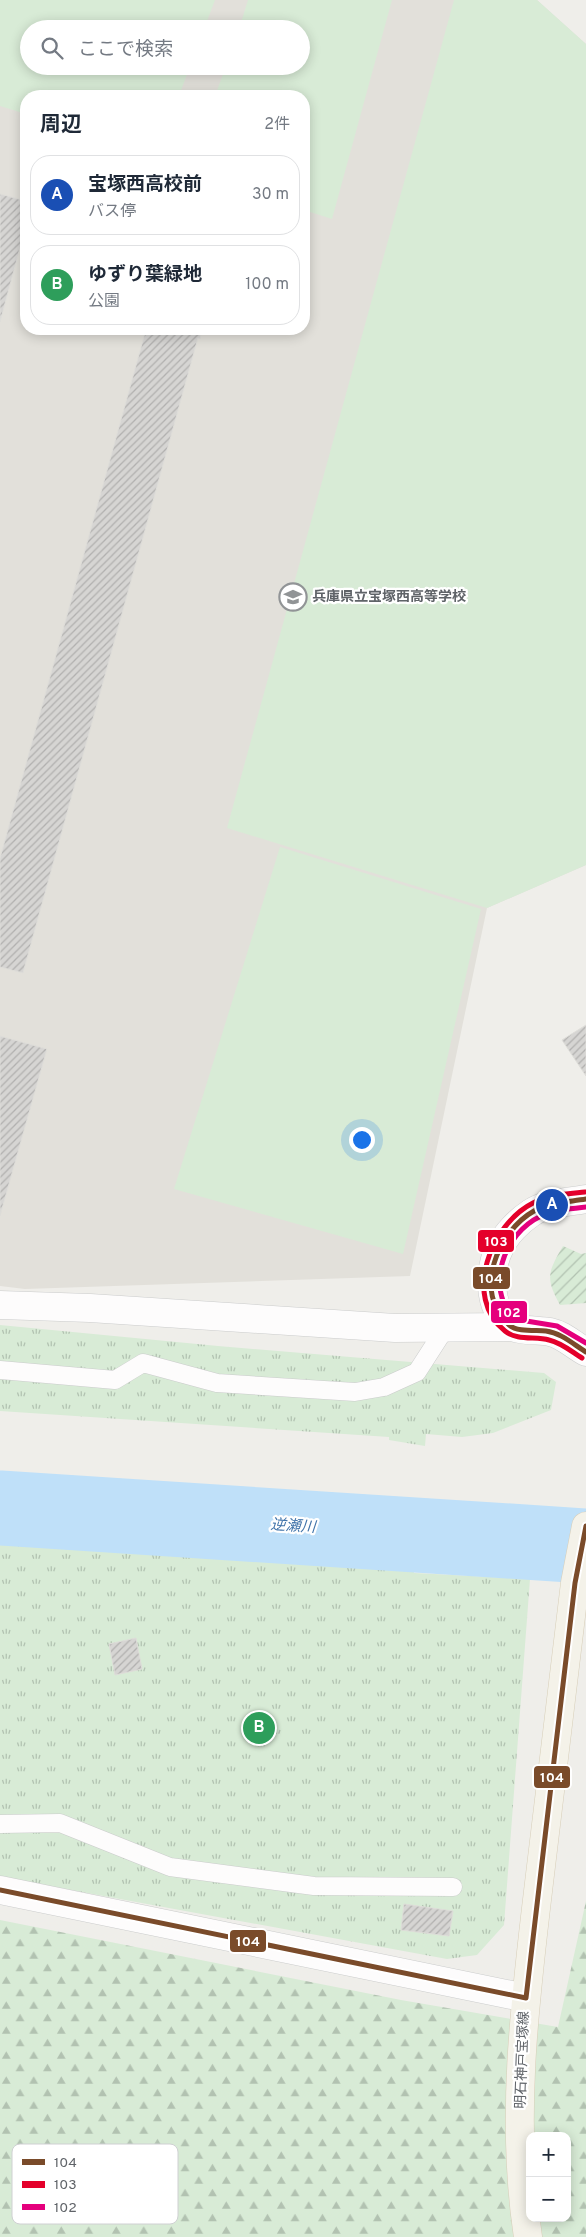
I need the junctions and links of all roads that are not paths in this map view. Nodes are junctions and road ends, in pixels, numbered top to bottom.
1 (586, 1199) edge
2 (0, 1305) edge
3 (446, 1327) junction
4 (510, 1327) junction
5 (586, 1352) edge
6 (0, 1370) edge
7 (586, 1526) edge
8 (0, 1824) edge
9 (453, 1887) dead end
10 (0, 1890) edge
11 (526, 1998) junction
12 (528, 2237) edge

1 - 4 street
2 - 3 street
3 - 4 street
3 - 6 lane
4 - 5 street
7 - 11 main road, 明石神戸宝塚線
8 - 9 lane
10 - 11 street
11 - 12 main road, 明石神戸宝塚線

